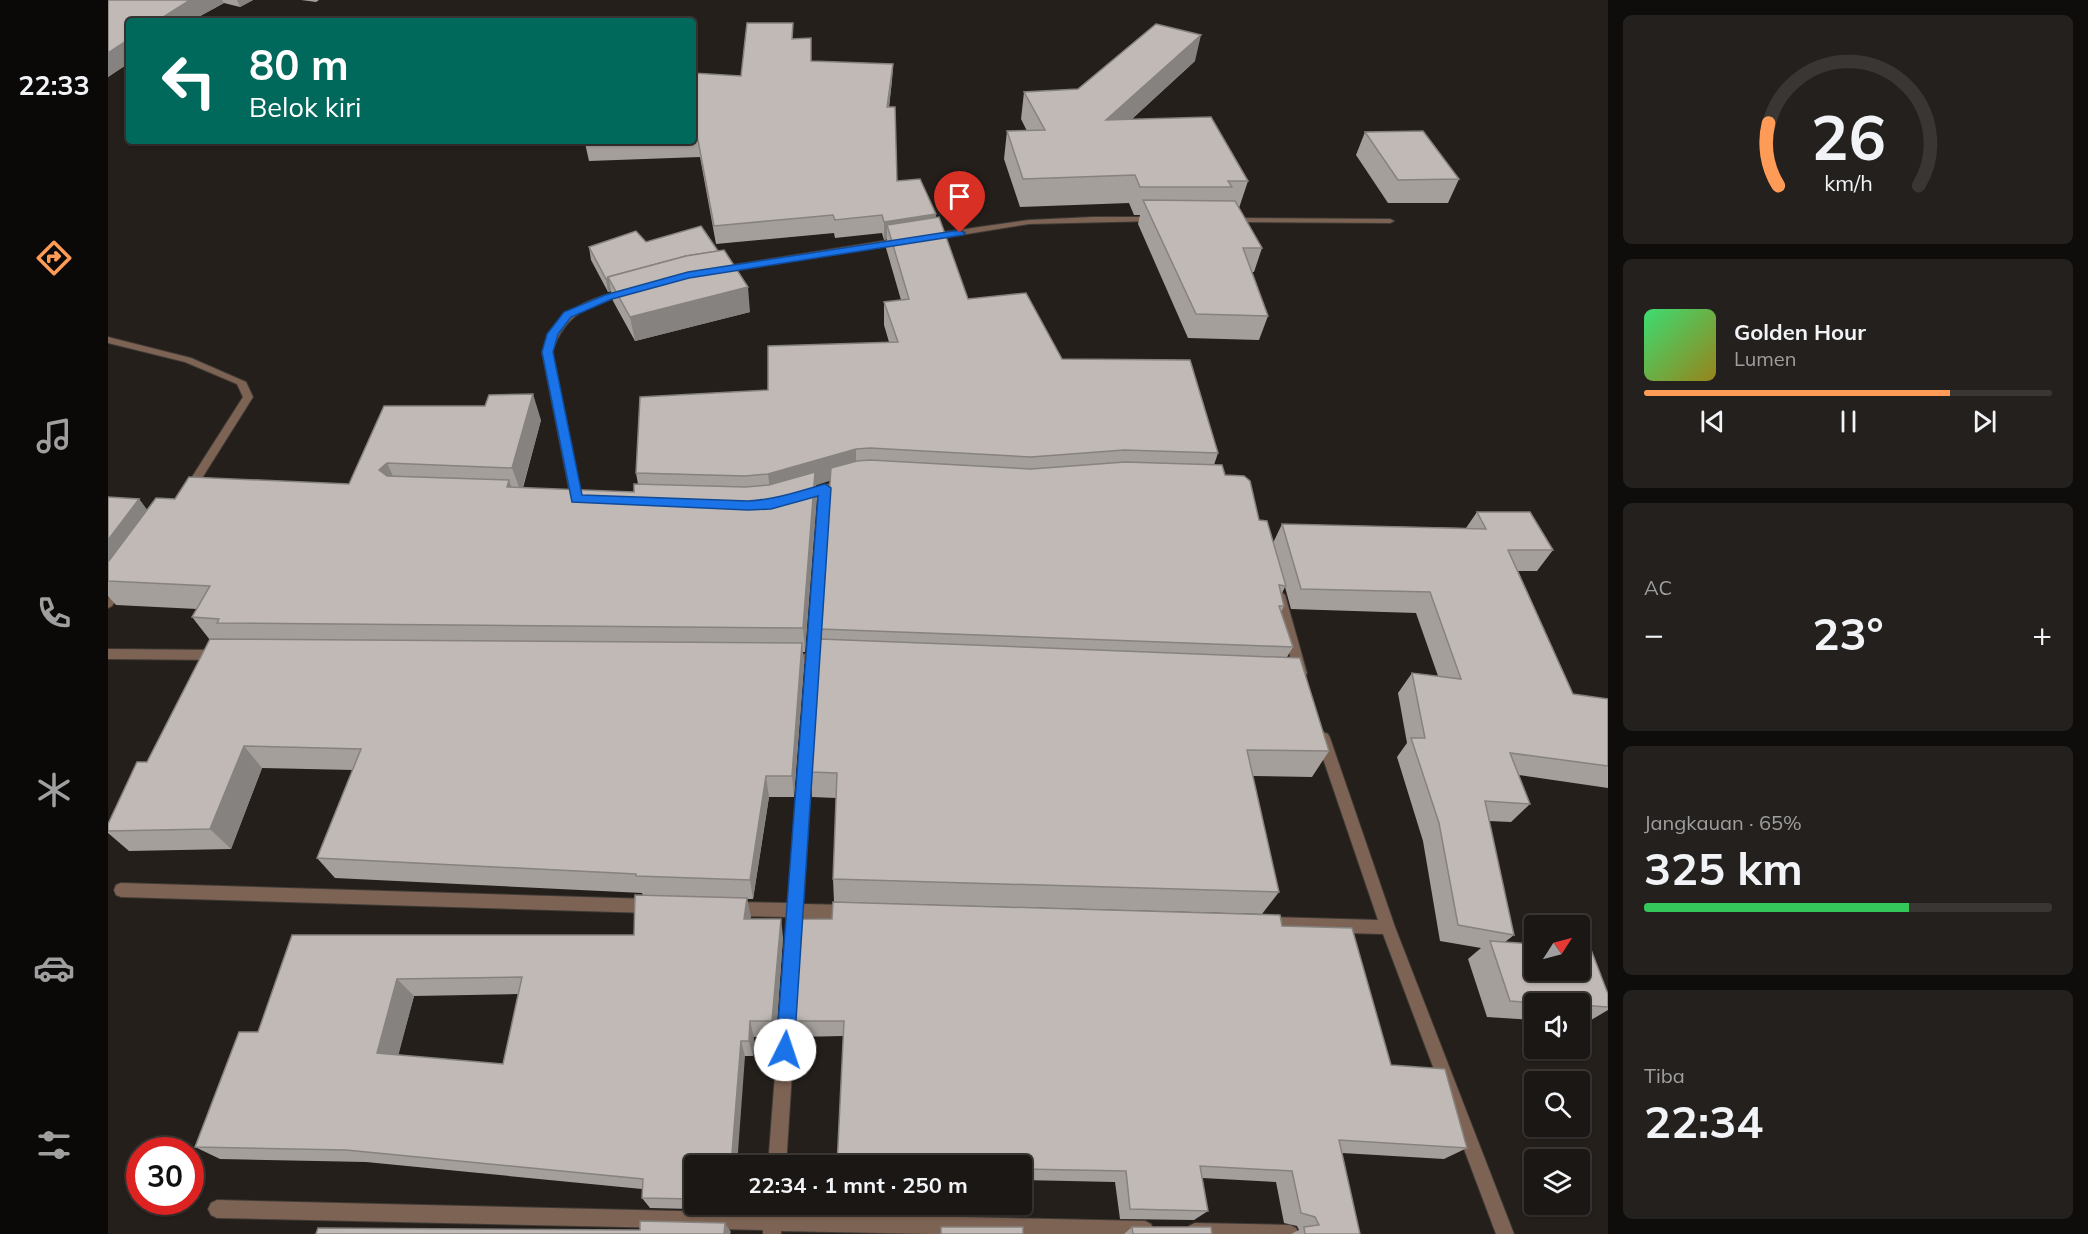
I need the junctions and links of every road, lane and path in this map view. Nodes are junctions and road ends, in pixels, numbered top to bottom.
1 (1164, 219) edge
2 (1224, 220) edge
3 (1390, 221) dead end
4 (925, 238) edge
5 (914, 239) edge
6 (711, 271) edge
7 (643, 288) edge
8 (108, 340) edge
9 (857, 479) edge
10 (825, 488) junction
11 (183, 498) edge
12 (576, 499) edge
13 (790, 500) edge
14 (129, 574) edge
15 (1274, 578) edge
16 (108, 603) edge
17 (108, 654) edge
18 (227, 655) edge
19 (776, 659) edge
20 (812, 659) junction
21 (848, 661) edge
22 (1300, 681) edge
23 (1317, 721) edge
24 (121, 890) dead end
25 (664, 907) edge
26 (724, 908) edge
27 (795, 911) junction
28 (866, 913) edge
29 (1258, 924) edge
30 (1388, 927) junction
31 (778, 1155) edge
32 (217, 1209) dead end
33 (773, 1220) edge
34 (1290, 1234) edge
35 (1504, 1234) edge

1 - 4 street
2 - 3 street
5 - 6 street
7 - 12 street
8 - 11 street
9 - 10 street
10 - 13 street
10 - 20 street
14 - 16 street
15 - 22 street
17 - 18 street
19 - 20 street
20 - 21 street
20 - 27 street
23 - 30 street
24 - 25 street
26 - 27 street
27 - 28 street
27 - 31 street
29 - 30 street
30 - 35 street
32 - 33 street
33 - 34 street

